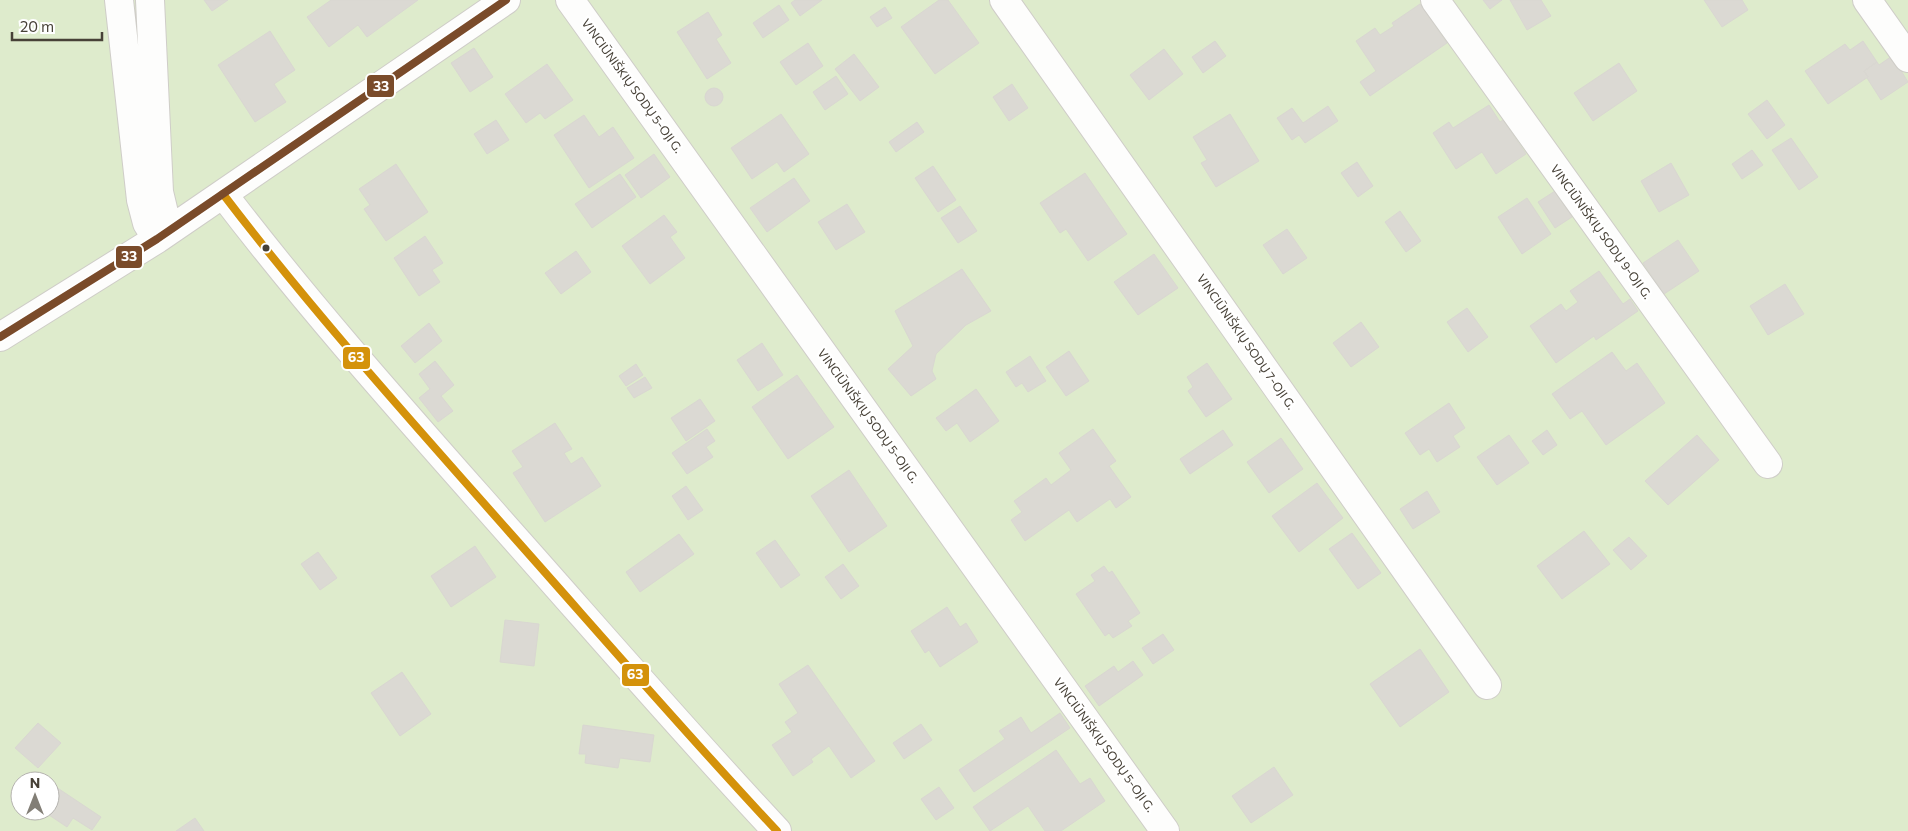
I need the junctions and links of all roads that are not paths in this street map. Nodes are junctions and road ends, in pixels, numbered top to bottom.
1 (120, 0) edge
2 (150, 0) edge
3 (506, 0) edge
4 (570, 0) edge
5 (1004, 0) edge
6 (1435, 0) edge
7 (1866, 0) edge
8 (1908, 58) edge
9 (223, 194) junction
10 (165, 234) junction
11 (0, 337) edge
12 (1768, 464) dead end
13 (1487, 685) dead end
14 (777, 831) edge
15 (1165, 831) edge

1 - 10 street
2 - 10 street
3 - 9 street
4 - 15 street, VINCIŪNIŠKIŲ SODŲ 5-OJI G.
5 - 13 street, VINCIŪNIŠKIŲ SODŲ 7-OJI G.
6 - 12 street, VINCIŪNIŠKIŲ SODŲ 9-OJI G.
7 - 8 street
9 - 10 street
9 - 14 street
10 - 11 street

